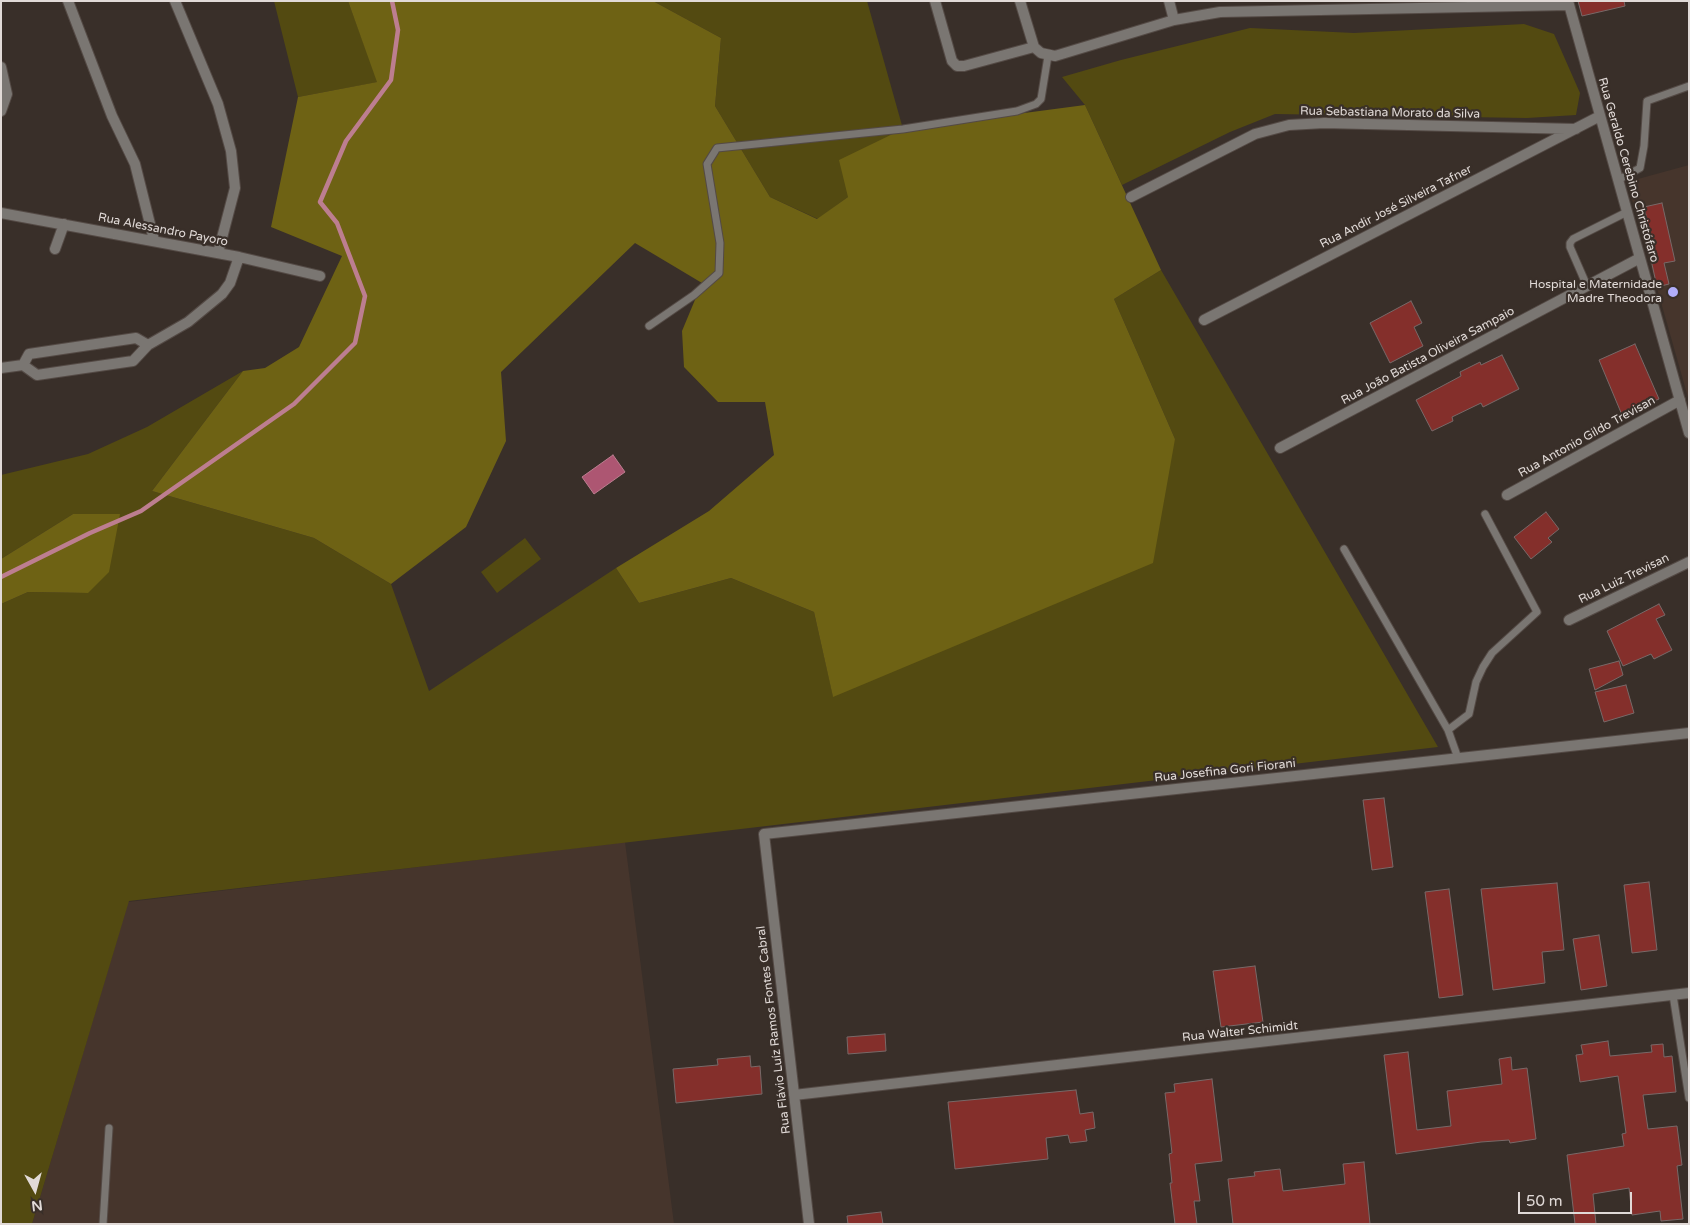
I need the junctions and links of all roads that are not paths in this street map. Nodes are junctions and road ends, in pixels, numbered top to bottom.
1 (68, 1) edge
2 (176, 1) edge
3 (935, 1) edge
4 (1020, 1) edge
5 (1169, 1) edge
6 (1569, 3) edge
7 (1174, 20) junction
8 (1041, 52) junction
9 (1, 67) edge
10 (1689, 86) edge
11 (1, 111) edge
12 (1600, 116) junction
13 (1576, 129) junction
14 (1618, 180) junction
15 (1131, 197) dead end
16 (1627, 212) junction
17 (1, 213) edge
18 (64, 224) junction
19 (154, 240) junction
20 (55, 249) dead end
21 (218, 253) junction
22 (239, 257) junction
23 (1640, 258) junction
24 (320, 276) dead end
25 (1587, 286) junction
26 (1204, 320) dead end
27 (650, 326) dead end
28 (148, 345) junction
29 (23, 365) junction
30 (1, 368) edge
31 (1680, 400) junction
32 (1689, 433) edge
33 (1280, 448) dead end
34 (1507, 496) dead end
35 (1485, 514) dead end
36 (1344, 549) dead end
37 (1689, 562) edge
38 (1570, 620) dead end
39 (1448, 730) junction
40 (1689, 733) edge
41 (1458, 758) junction
42 (764, 834) joint
43 (1689, 993) edge
44 (1673, 995) junction
45 (794, 1095) junction
46 (1689, 1098) edge
47 (110, 1128) dead end
48 (103, 1224) edge
49 (809, 1224) edge

1 - 19 street
2 - 21 street
3 - 8 street
4 - 8 street
5 - 7 street
6 - 7 street
6 - 12 street, Rua Geraldo Cerebino Christófaro
7 - 8 street
8 - 27 lane
9 - 11 street
10 - 14 lane
12 - 13 street, Rua Andir José Silveira Tafner
12 - 14 street, Rua Geraldo Cerebino Christófaro
13 - 15 street, Rua Sebastiana Morato da Silva
13 - 26 street, Rua Andir José Silveira Tafner
14 - 16 street, Rua Geraldo Cerebino Christófaro
16 - 23 street, Rua Geraldo Cerebino Christófaro
16 - 25 lane
17 - 18 street, Rua Alessandro Payoro
18 - 19 street, Rua Alessandro Payoro
18 - 20 street
19 - 21 street, Rua Alessandro Payoro
21 - 22 street, Rua Alessandro Payoro
22 - 24 street, Rua Alessandro Payoro
22 - 28 street
23 - 25 street, Rua João Batista Oliveira Sampaio
23 - 31 street, Rua Geraldo Cerebino Christófaro
25 - 33 street, Rua João Batista Oliveira Sampaio
28 - 29 street
28 - 29 street
29 - 30 street
31 - 32 street, Rua Geraldo Cerebino Christófaro
31 - 34 street, Rua Antonio Gildo Trevisan
35 - 39 lane
36 - 39 lane
37 - 38 street, Rua Luiz Trevisan
39 - 41 lane
40 - 41 street, Rua Josefina Gori Fiorani
41 - 42 street, Rua Josefina Gori Fiorani
42 - 45 street, Rua Flávio Luíz Ramos Fontes Cabral
43 - 44 street, Rua Walter Schimidt
44 - 45 street, Rua Walter Schimidt
44 - 46 lane
45 - 49 street, Rua Flávio Luíz Ramos Fontes Cabral
47 - 48 lane

